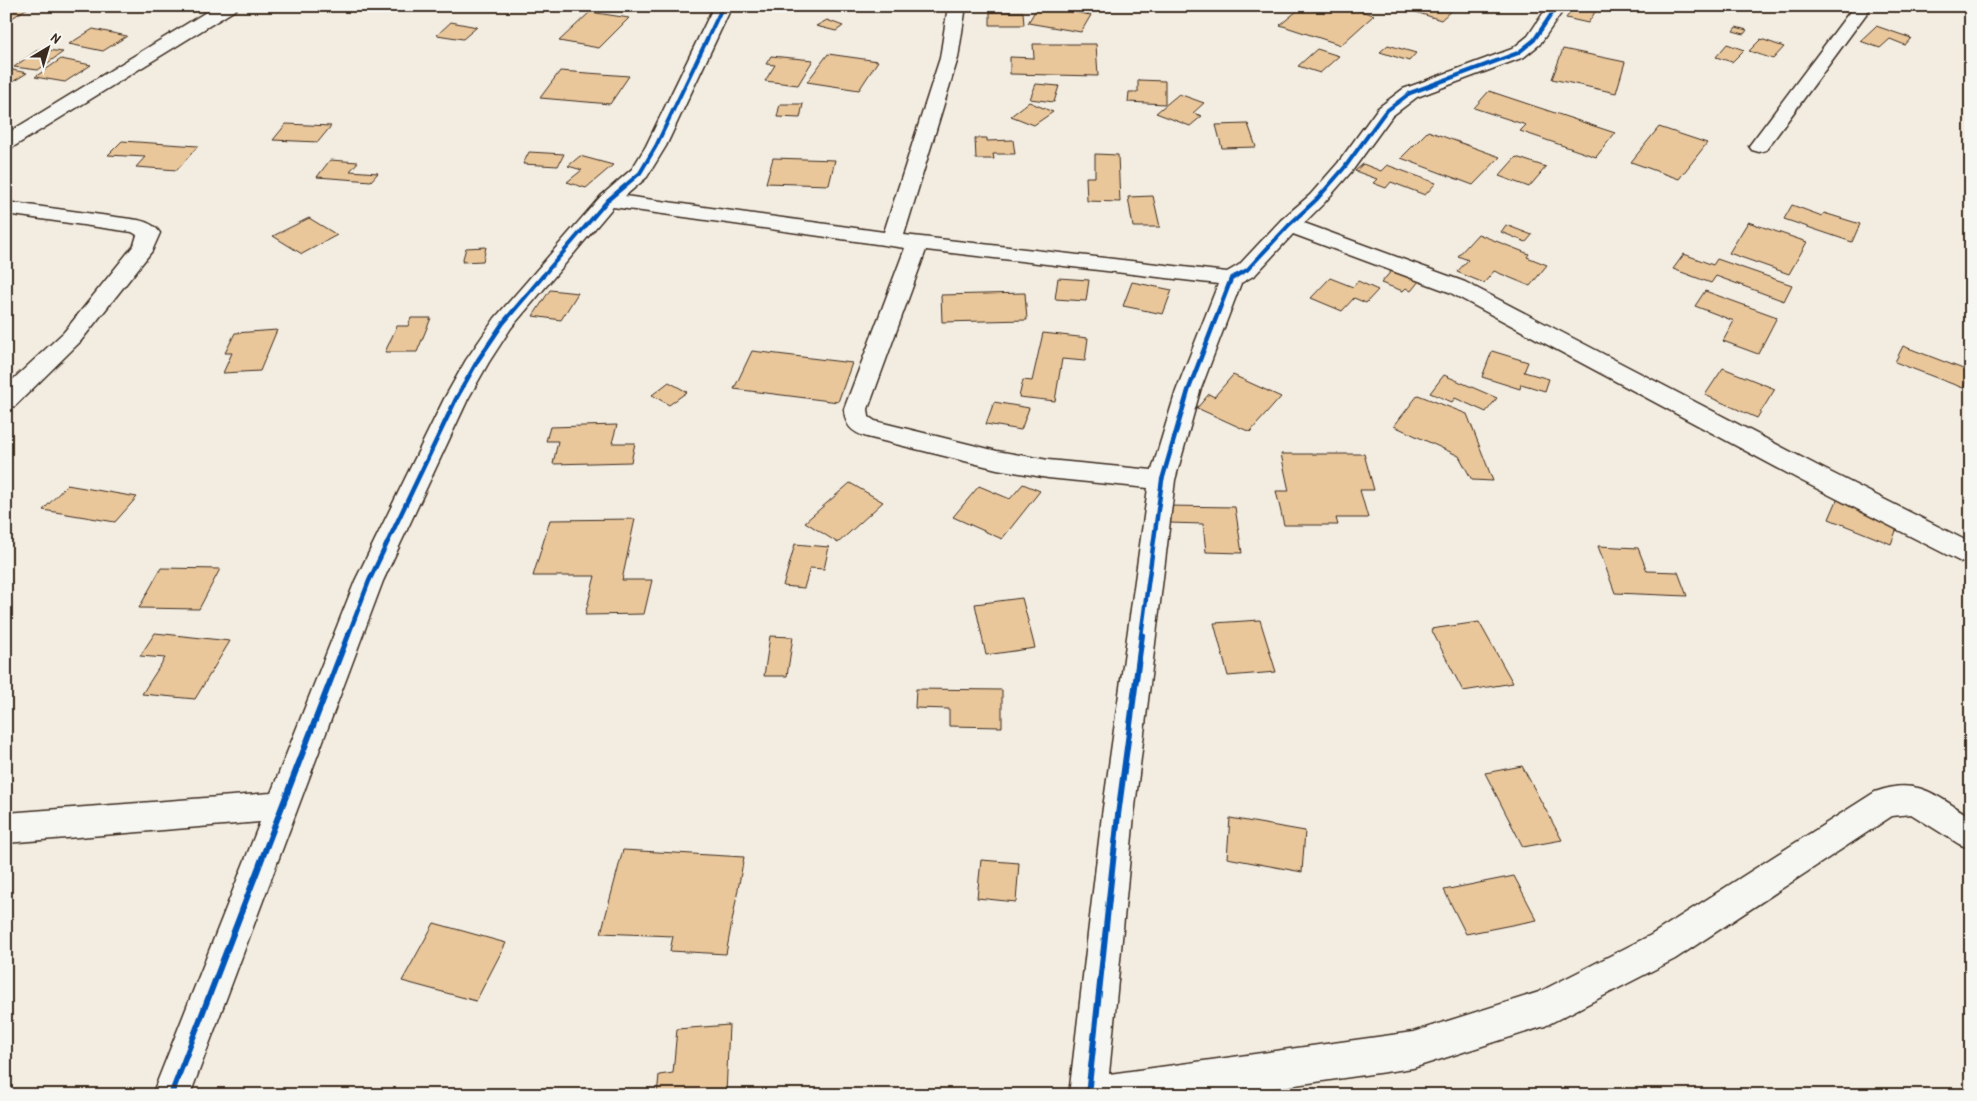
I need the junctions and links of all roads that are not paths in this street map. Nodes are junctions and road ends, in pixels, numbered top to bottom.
1 (229, 6) edge
2 (723, 6) edge
3 (957, 6) edge
4 (1557, 6) edge
5 (1863, 6) edge
6 (6, 143) edge
7 (1759, 146) dead end
8 (608, 200) junction
9 (6, 208) edge
10 (1289, 225) junction
11 (892, 240) junction
12 (918, 243) junction
13 (1231, 279) junction
14 (6, 400) edge
15 (1162, 480) junction
16 (1971, 555) edge
17 (283, 806) junction
18 (6, 828) edge
19 (1971, 834) edge
20 (171, 1095) edge
21 (1089, 1095) edge

1 - 6 street
2 - 8 street
3 - 11 street
4 - 10 street
5 - 7 street
8 - 11 street
8 - 17 street
9 - 14 street
10 - 13 street
10 - 16 street
11 - 12 street
12 - 13 street
12 - 15 street
13 - 15 street
15 - 21 street
17 - 18 street
17 - 20 street
19 - 21 street

